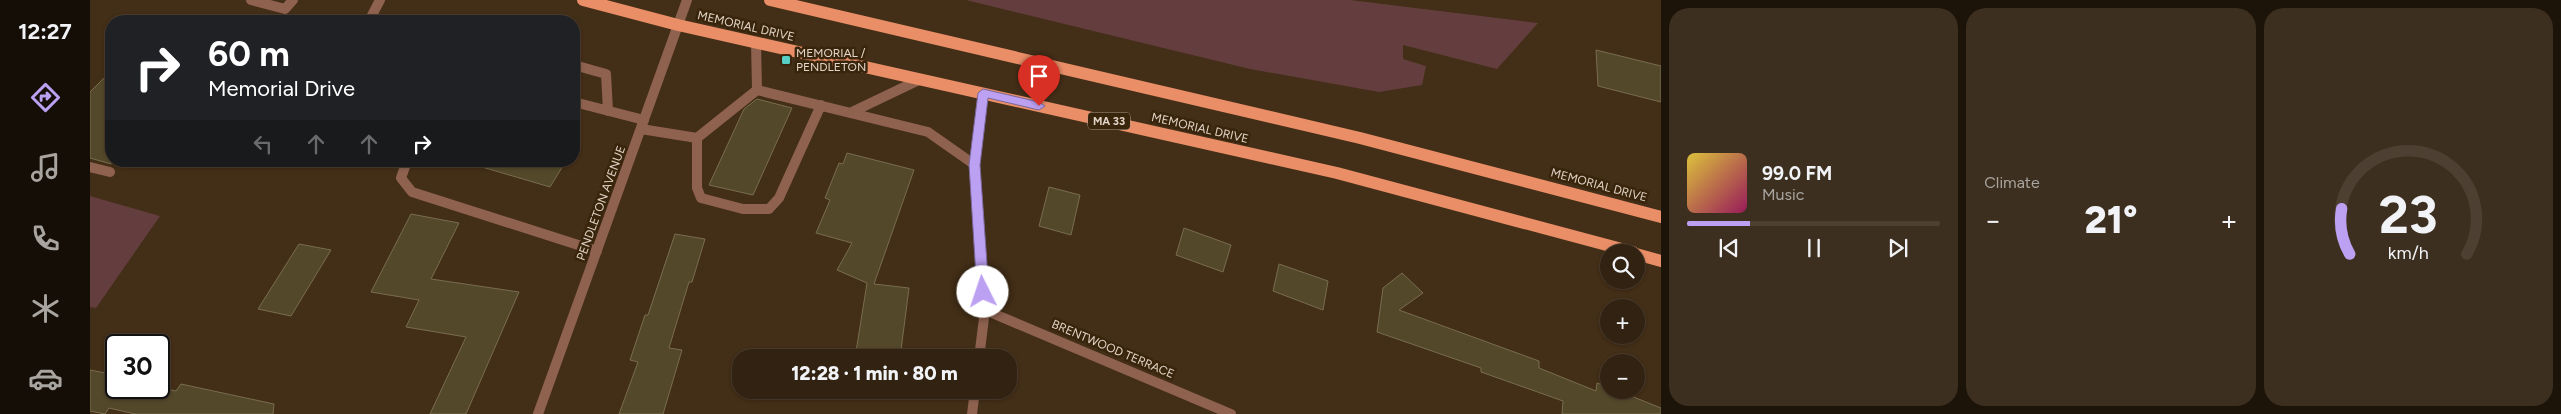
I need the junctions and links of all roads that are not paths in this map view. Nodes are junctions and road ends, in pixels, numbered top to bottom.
1 (251, 0) edge
2 (294, 0) edge
3 (380, 0) edge
4 (583, 0) edge
5 (687, 0) edge
6 (770, 0) edge
7 (372, 15) edge
8 (678, 25) junction
9 (756, 42) junction
10 (580, 67) edge
11 (921, 79) junction
12 (757, 90) junction
13 (983, 93) junction
14 (580, 104) edge
15 (822, 105) junction
16 (608, 111) junction
17 (852, 112) junction
18 (643, 125) junction
19 (696, 138) junction
20 (975, 165) junction
21 (90, 166) edge
22 (404, 167) edge
23 (110, 172) dead end
24 (1661, 217) edge
25 (1604, 244) edge
26 (597, 251) junction
27 (1645, 257) edge
28 (1661, 261) edge
29 (985, 310) junction
30 (980, 349) edge
31 (974, 399) edge
32 (538, 414) edge
33 (972, 414) edge
34 (1230, 414) edge

1 - 2 street
3 - 7 street
4 - 8 main road, MEMORIAL DRIVE / MA 33
5 - 8 street, PENDLETON AVENUE
6 - 24 main road, MEMORIAL DRIVE
8 - 9 main road, MEMORIAL DRIVE / MA 33
8 - 18 street, PENDLETON AVENUE
9 - 11 main road, MEMORIAL DRIVE / MA 33
9 - 12 street
10 - 16 street
11 - 13 main road, MEMORIAL DRIVE / MA 33
11 - 17 street
12 - 15 street
12 - 19 street
13 - 20 street
13 - 25 main road, MEMORIAL DRIVE / MA 33
14 - 16 street
15 - 17 street
15 - 19 street
16 - 18 street
17 - 20 street
18 - 19 street
18 - 26 street, PENDLETON AVENUE
20 - 29 street
21 - 23 street
22 - 26 street
26 - 32 street, PENDLETON AVENUE
27 - 28 main road
29 - 30 street
29 - 34 street, BRENTWOOD TERRACE
31 - 33 street

